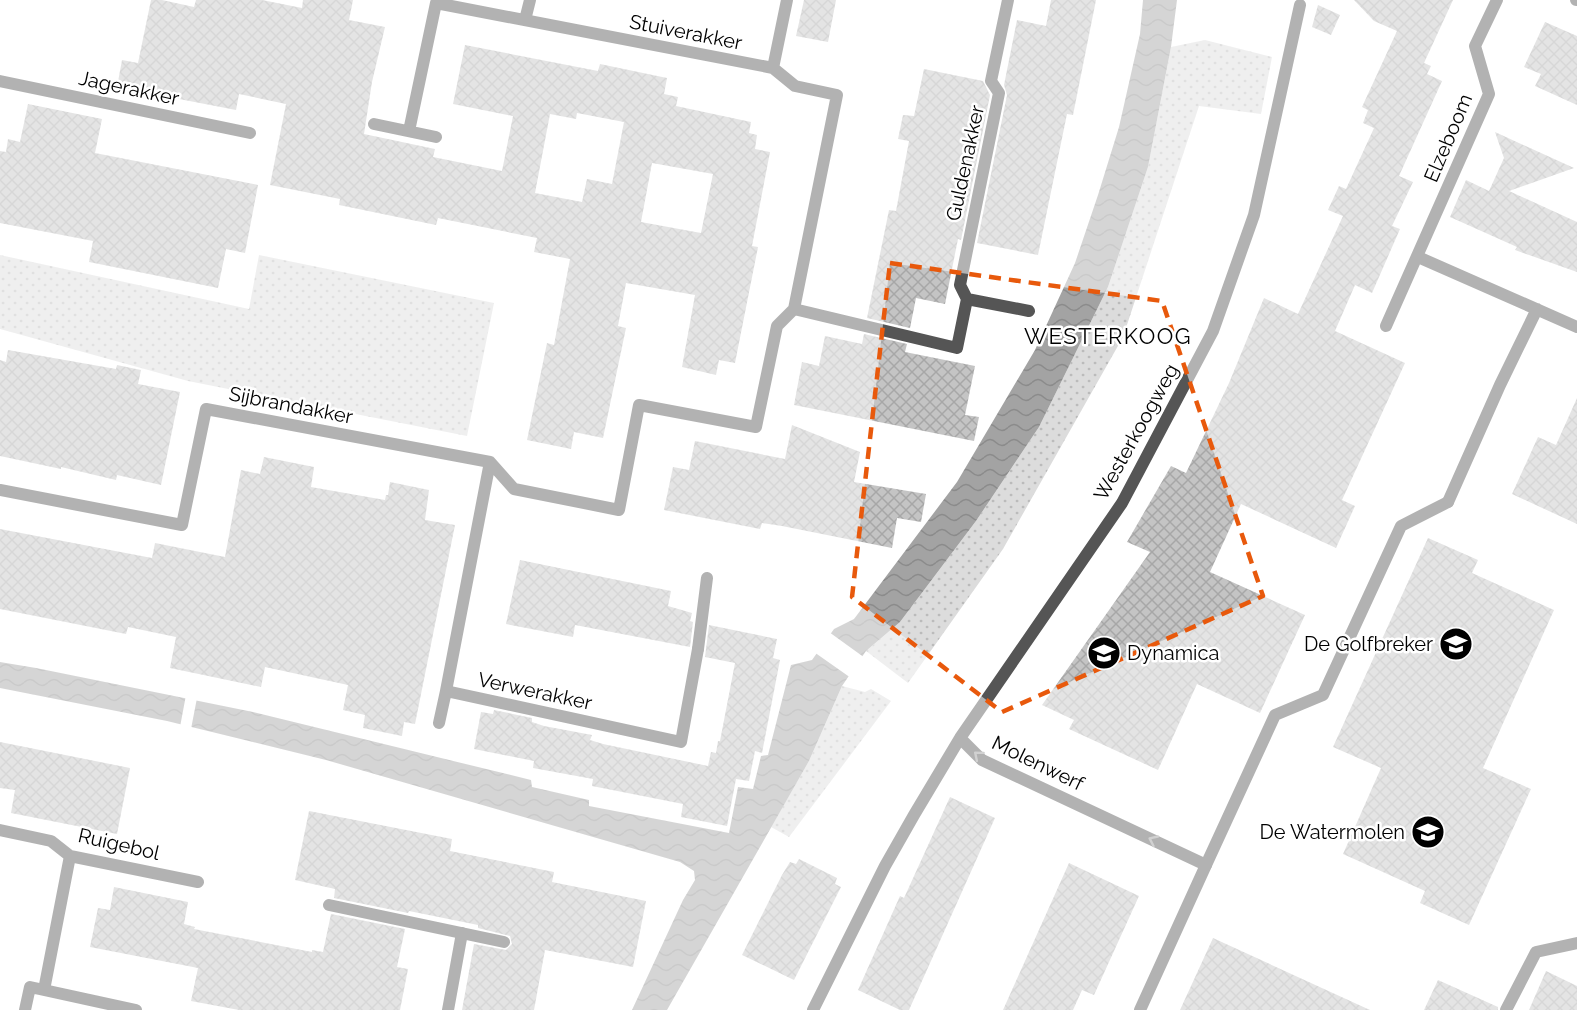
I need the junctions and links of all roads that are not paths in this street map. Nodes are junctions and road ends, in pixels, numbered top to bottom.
1 (530, 0) edge
2 (787, 0) edge
3 (1008, 0) edge
4 (1497, 0) edge
5 (1300, 5) dead end
6 (525, 20) junction
7 (773, 68) junction
8 (0, 81) edge
9 (374, 124) dead end
10 (409, 131) junction
11 (250, 133) dead end
12 (436, 137) dead end
13 (1418, 256) junction
14 (967, 298) junction
15 (794, 309) junction
16 (1538, 309) junction
17 (1029, 311) dead end
18 (1386, 326) dead end
19 (1577, 327) edge
20 (490, 462) junction
21 (0, 490) edge
22 (707, 578) dead end
23 (446, 691) junction
24 (439, 723) dead end
25 (960, 738) junction
26 (0, 830) edge
27 (70, 856) junction
28 (1206, 865) junction
29 (198, 882) dead end
30 (329, 905) dead end
31 (462, 933) junction
32 (504, 942) dead end
33 (1577, 943) edge
34 (44, 990) junction
35 (94, 1006) edge
36 (26, 1010) edge
37 (136, 1010) edge
38 (448, 1010) edge
39 (813, 1010) edge
40 (1140, 1010) edge
41 (1506, 1010) edge

1 - 6 street
2 - 7 street
3 - 14 street, Guldenakker
4 - 13 street, Elzeboom
5 - 25 street, Westerkoogweg
6 - 7 street, Stuiverakker
6 - 10 street, Stuiverakker
7 - 15 street, Stuiverakker
8 - 11 street, Jagerakker
9 - 10 street
10 - 12 street
13 - 16 street
13 - 18 street, Elzeboom
14 - 15 street
14 - 17 street
15 - 20 street, Stuiverakker
16 - 19 street
16 - 28 street
20 - 21 street, Sijbrandakker
20 - 23 street
22 - 23 street, Verwerakker
23 - 24 street
28 -> 25 street, Molenwerf
25 - 39 street
26 - 27 street, Ruigebol
27 - 29 street, Ruigebol
27 - 34 street
28 - 40 street
30 - 31 street
31 - 32 street
31 - 38 street
33 - 41 street
34 - 35 street
34 - 36 street
35 - 37 street

